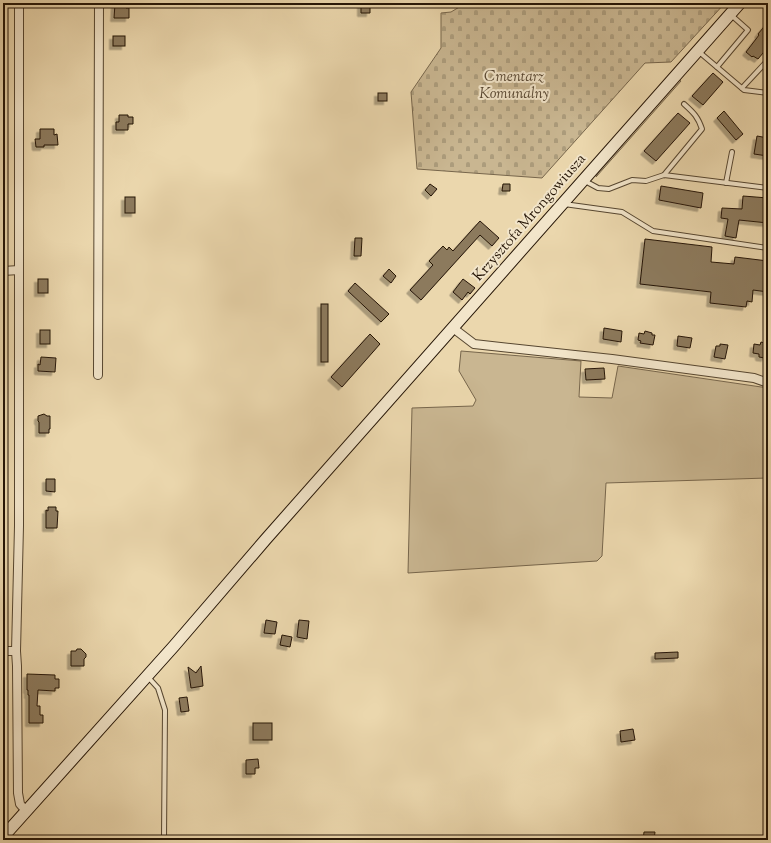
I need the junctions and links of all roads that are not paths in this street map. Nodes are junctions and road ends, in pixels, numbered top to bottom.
1 (19, 3) edge
2 (99, 3) edge
3 (740, 3) edge
4 (730, 14) junction
5 (698, 50) junction
6 (768, 60) edge
7 (717, 67) junction
8 (742, 88) junction
9 (768, 93) edge
10 (684, 104) dead end
11 (732, 152) dead end
12 (664, 175) junction
13 (583, 180) junction
14 (726, 183) junction
15 (768, 188) edge
16 (562, 204) junction
17 (768, 248) edge
18 (19, 270) junction
19 (3, 272) edge
20 (453, 328) junction
21 (98, 375) dead end
22 (768, 383) edge
23 (3, 651) edge
24 (16, 651) junction
25 (147, 676) junction
26 (26, 810) junction
27 (3, 837) edge
28 (164, 840) edge

1 - 18 street
2 - 21 street
3 - 4 main road, Krzysztofa Mrongowiusza
4 - 5 main road, Krzysztofa Mrongowiusza
4 - 7 lane
5 - 7 lane
5 - 13 main road, Krzysztofa Mrongowiusza
6 - 8 lane
7 - 8 lane
8 - 9 lane
10 - 12 lane
11 - 14 lane
12 - 13 lane
12 - 14 lane
13 - 16 main road, Krzysztofa Mrongowiusza
14 - 15 lane
16 - 17 lane
16 - 20 main road, Krzysztofa Mrongowiusza
18 - 19 street
18 - 24 street
20 - 22 street
20 - 25 main road, Krzysztofa Mrongowiusza
23 - 24 street
24 - 26 street
25 - 26 main road, Krzysztofa Mrongowiusza
25 - 28 lane
26 - 27 main road, Krzysztofa Mrongowiusza

